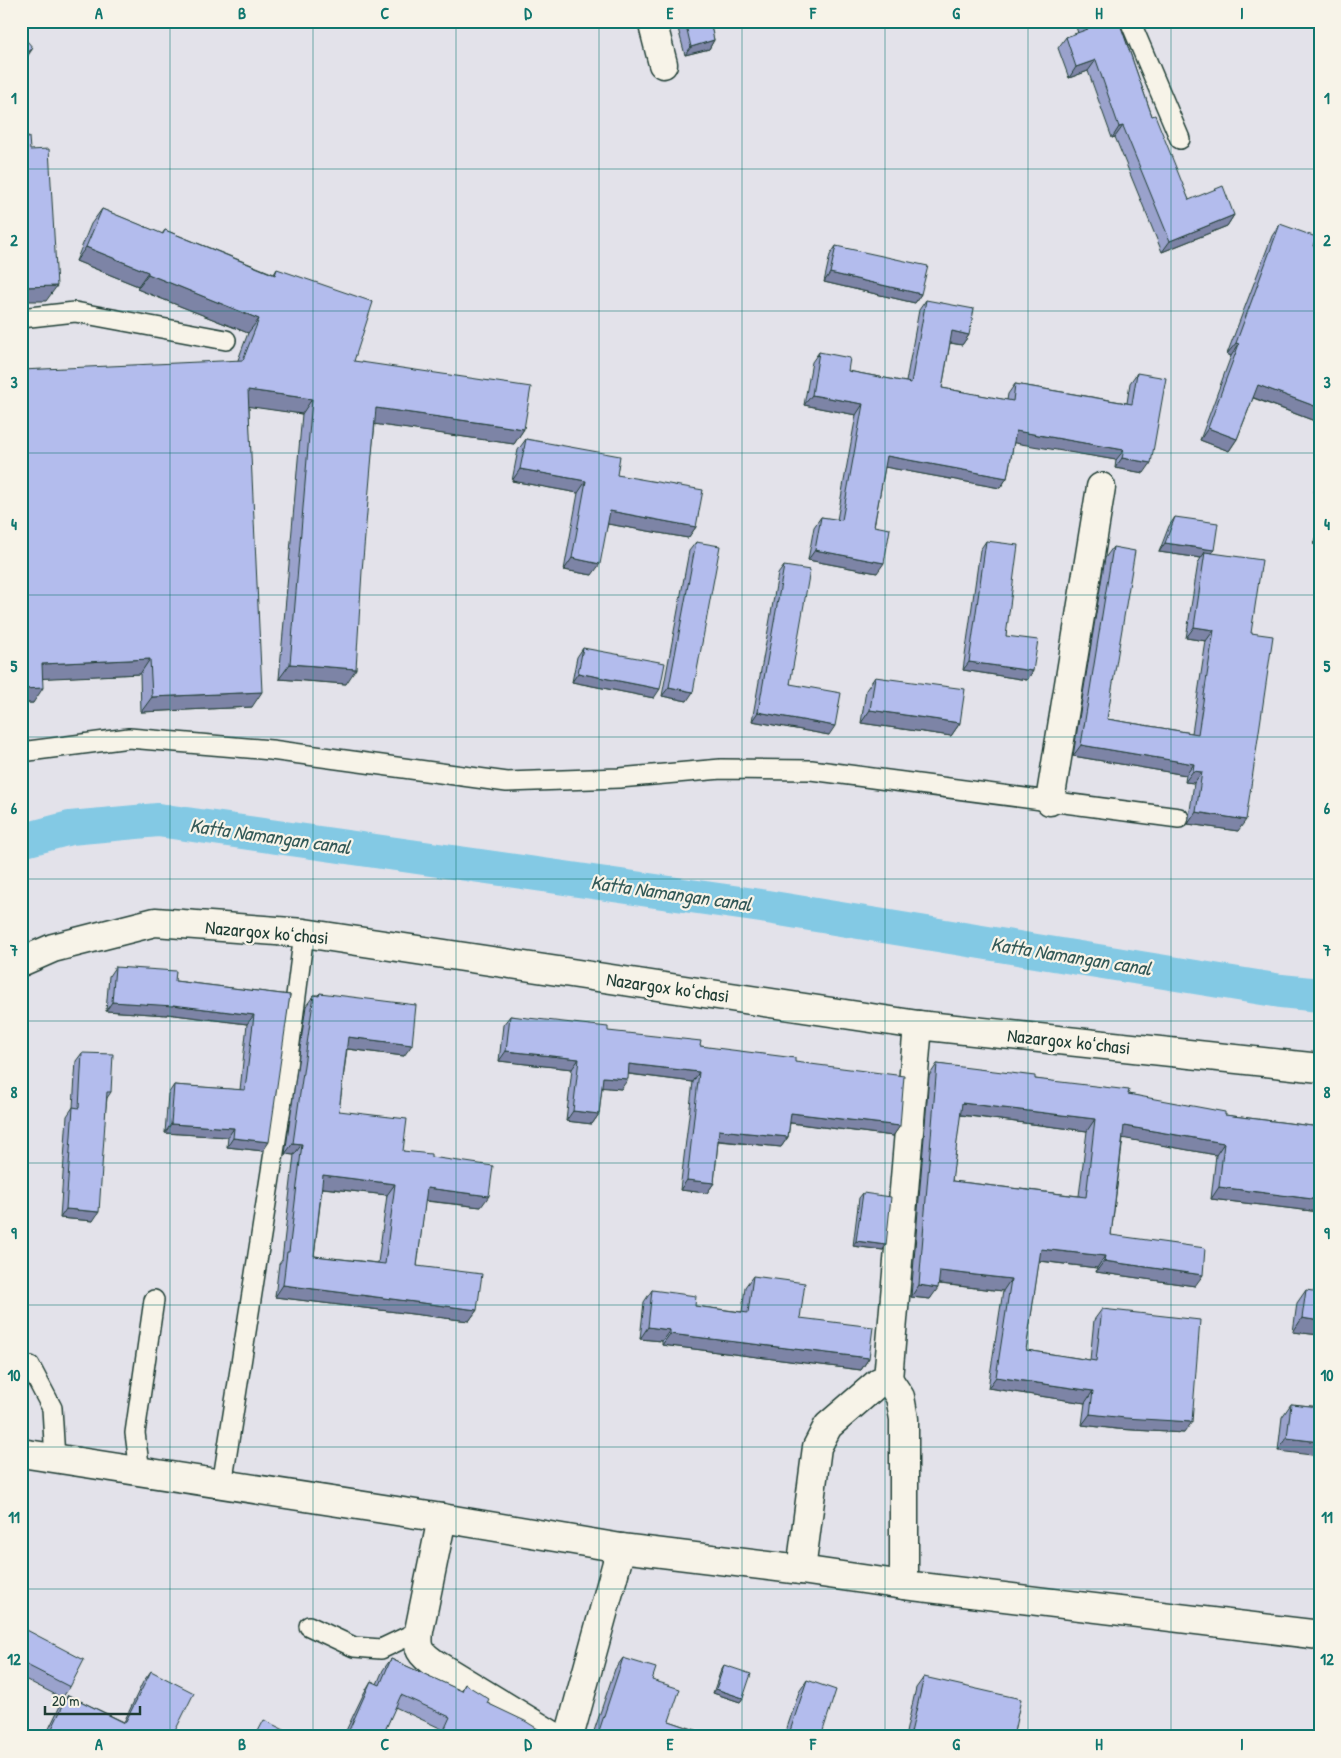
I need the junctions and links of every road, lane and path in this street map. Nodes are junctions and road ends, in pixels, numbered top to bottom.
1 (652, 21) edge
2 (1130, 21) edge
3 (662, 64) dead end
4 (1180, 139) dead end
5 (21, 318) edge
6 (226, 340) dead end
7 (1101, 486) dead end
8 (21, 752) edge
9 (1050, 801) junction
10 (1179, 818) dead end
11 (304, 933) junction
12 (21, 962) edge
13 (918, 1025) junction
14 (1320, 1068) edge
15 (154, 1300) dead end
16 (21, 1366) edge
17 (888, 1379) junction
18 (21, 1454) edge
19 (55, 1459) junction
20 (140, 1472) junction
21 (222, 1484) junction
22 (442, 1518) junction
23 (621, 1548) junction
24 (801, 1570) junction
25 (904, 1585) junction
26 (309, 1626) dead end
27 (419, 1631) junction
28 (1320, 1635) edge
29 (555, 1737) edge
30 (569, 1737) edge

1 - 3 street
2 - 4 lane
5 - 6 lane
7 - 9 street
8 - 9 lane
9 - 10 lane
11 - 12 street, Nazargox koʻchasi
11 - 13 street, Nazargox koʻchasi
11 - 21 lane
13 - 14 street, Nazargox koʻchasi
13 - 17 street
15 - 20 lane
16 - 19 lane
17 - 24 street
17 - 25 street
18 - 19 street
19 - 20 street
20 - 21 street
21 - 22 street
22 - 23 street
22 - 27 street
23 - 24 street
23 - 30 street
24 - 25 street
25 - 28 street
26 - 27 lane
27 - 29 street

